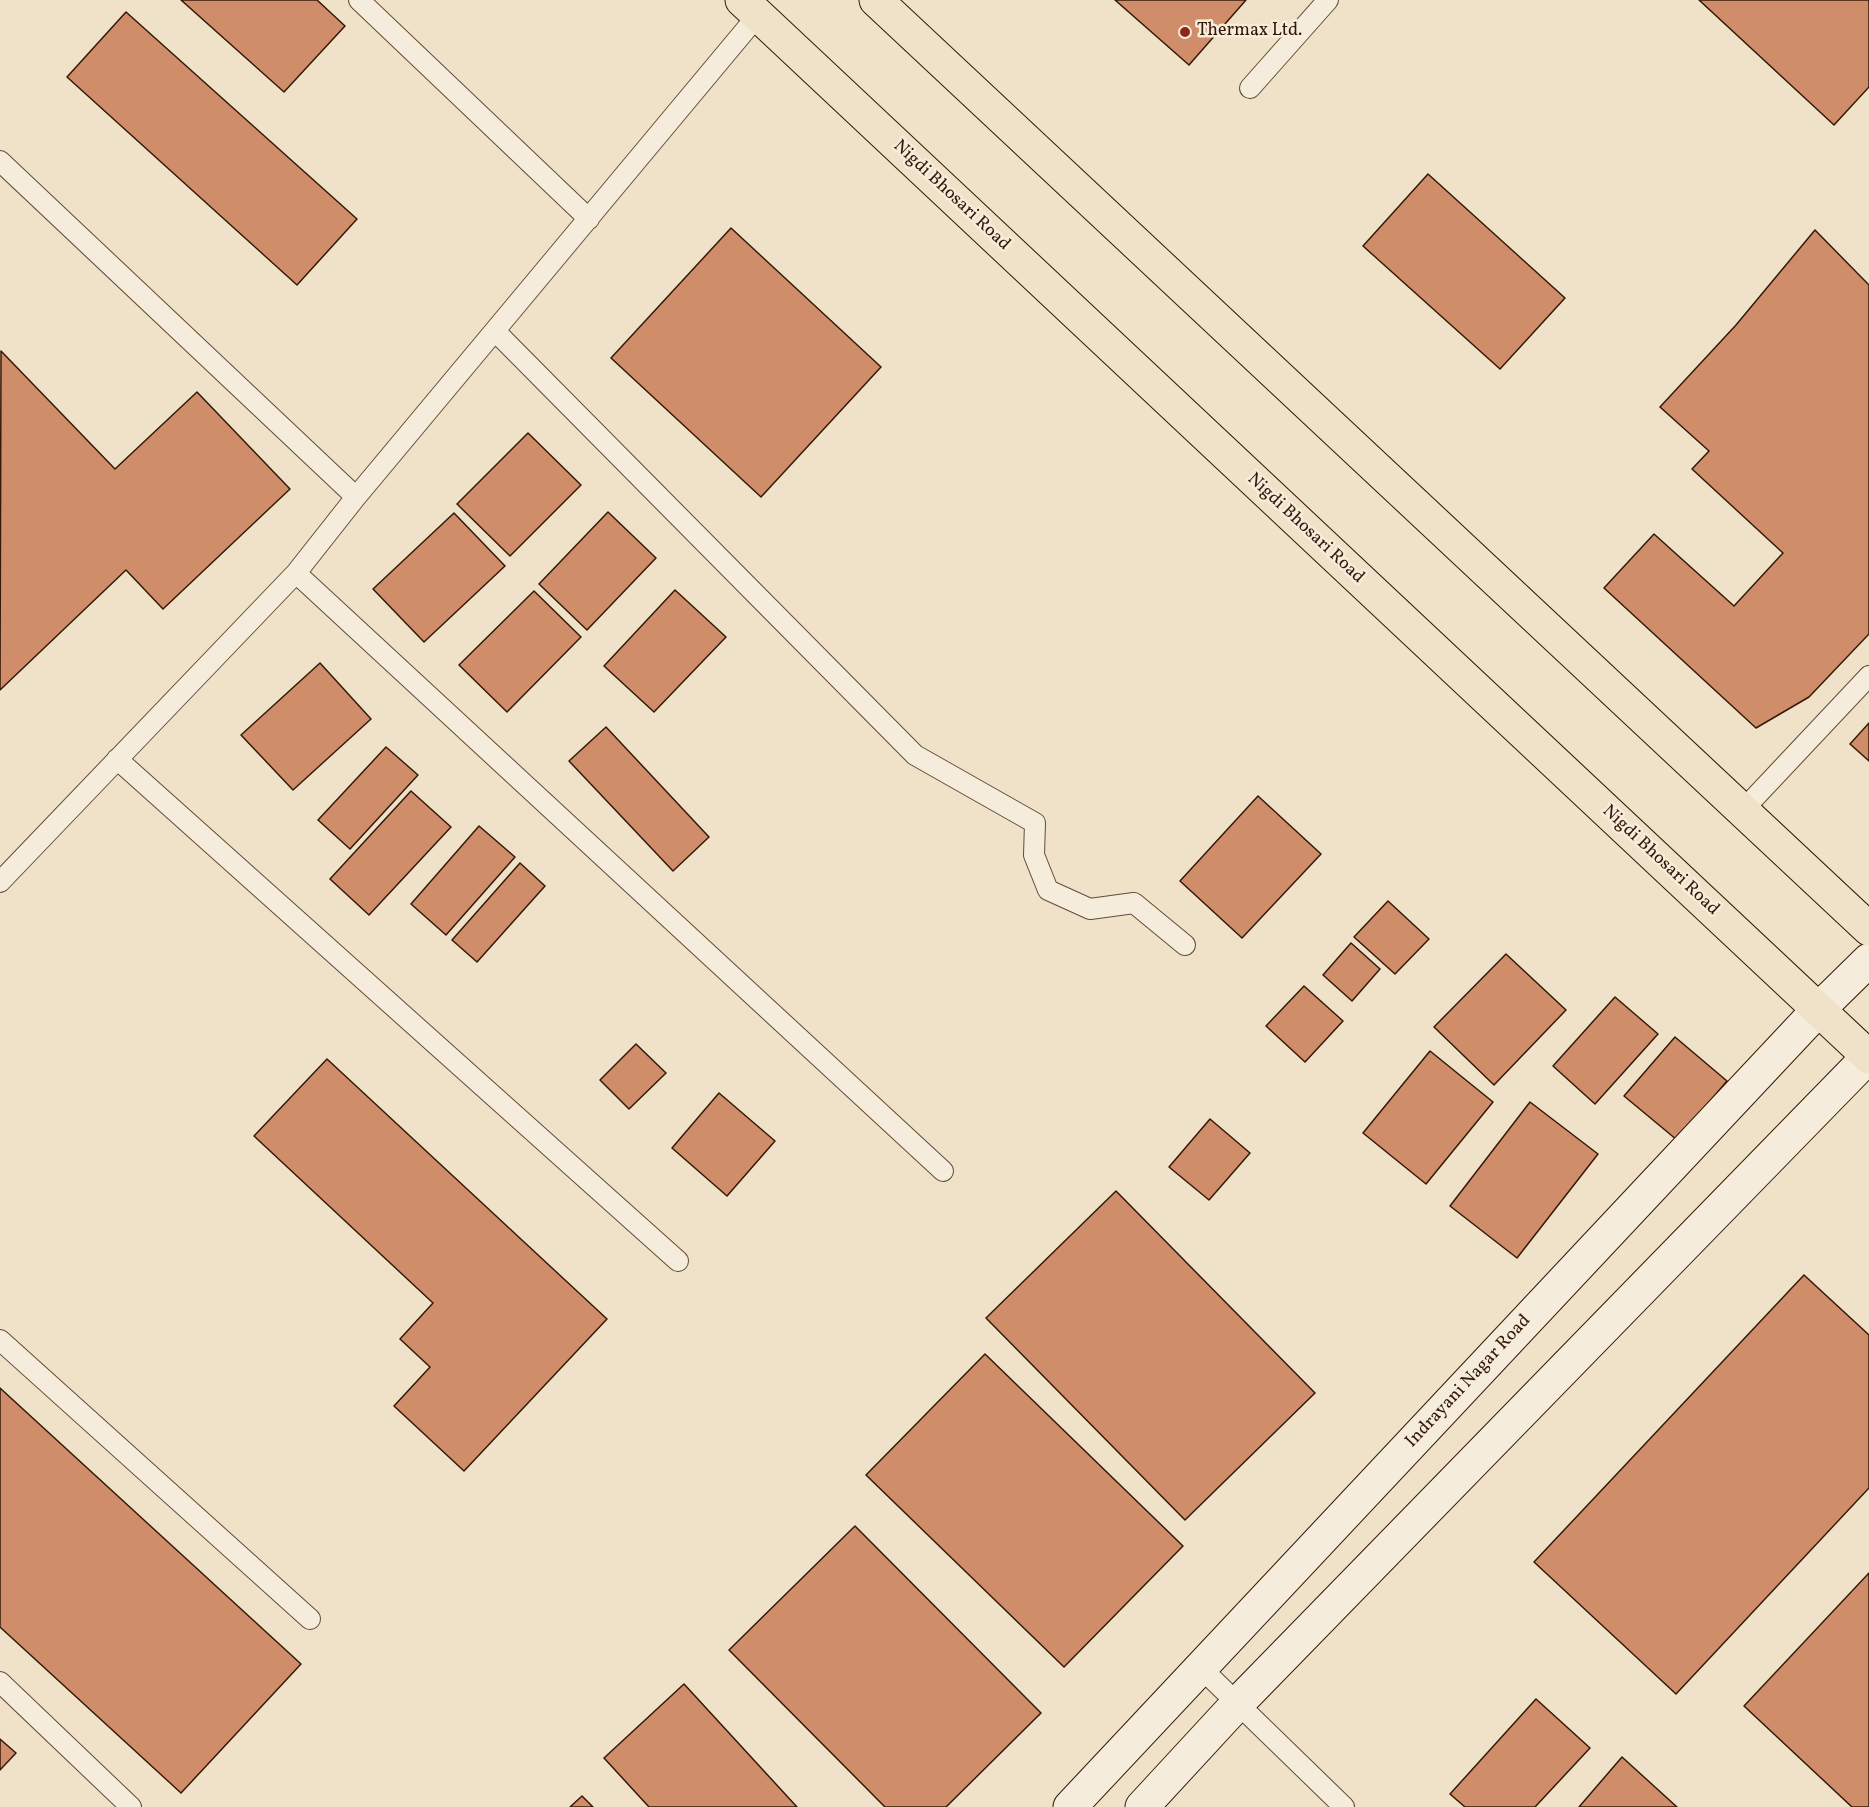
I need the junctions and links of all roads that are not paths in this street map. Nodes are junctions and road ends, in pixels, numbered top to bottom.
1 (359, 0) edge
2 (876, 0) edge
3 (1328, 0) edge
4 (750, 8) edge
5 (1250, 87) dead end
6 (0, 161) edge
7 (589, 219) junction
8 (495, 331) junction
9 (356, 497) junction
10 (296, 573) junction
11 (1869, 676) edge
12 (117, 759) junction
13 (1742, 811) junction
14 (0, 882) edge
15 (1869, 929) edge
16 (1185, 945) dead end
17 (1869, 960) edge
18 (1818, 1010) junction
19 (1869, 1057) edge
20 (943, 1170) dead end
21 (678, 1261) dead end
22 (0, 1340) edge
23 (310, 1619) dead end
24 (1201, 1668) junction
25 (0, 1682) edge
26 (1238, 1704) junction
27 (131, 1807) edge
28 (1070, 1807) edge
29 (1142, 1807) edge
30 (1344, 1807) edge

1 - 7 lane
2 - 13 main road
3 - 5 lane
4 - 7 lane
4 - 18 main road, Nigdi Bhosari Road
6 - 9 lane
7 - 8 lane
8 - 9 lane
8 - 16 lane
9 - 10 lane
10 - 12 lane
10 - 20 lane
11 - 13 lane
12 - 14 lane
12 - 21 lane
13 - 15 main road
17 - 18 main road, Indrayani Nagar Road
18 - 19 main road, Nigdi Bhosari Road
18 - 24 main road, Indrayani Nagar Road
19 - 26 main road
22 - 23 lane
24 - 26 lane
24 - 28 main road, Indrayani Nagar Road
25 - 27 lane
26 - 29 main road
26 - 30 lane

